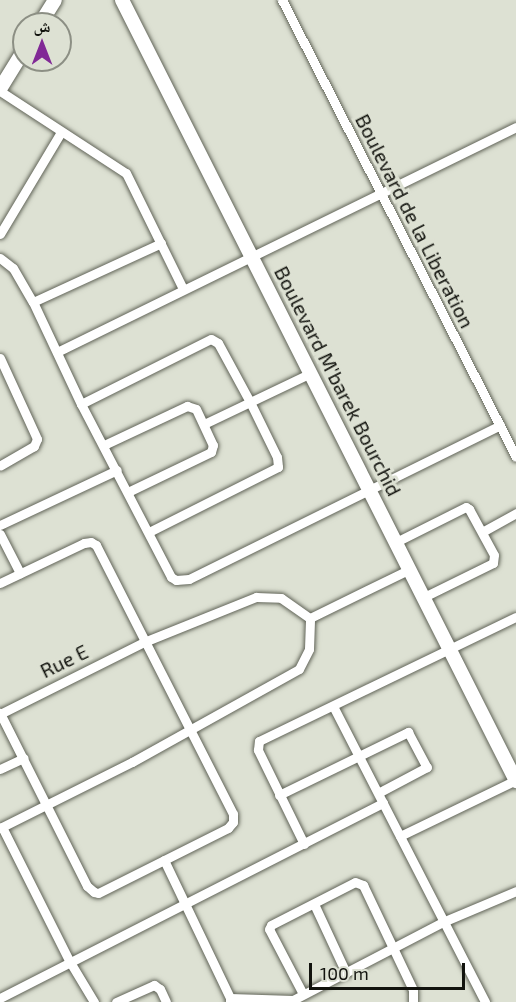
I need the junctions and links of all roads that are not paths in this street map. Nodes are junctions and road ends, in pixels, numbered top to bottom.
1 (122, 0) edge
2 (282, 0) edge
3 (12, 70) edge
4 (0, 90) edge
5 (514, 130) edge
6 (61, 132) junction
7 (380, 193) junction
8 (0, 234) edge
9 (161, 243) junction
10 (254, 256) junction
11 (0, 258) edge
12 (183, 289) junction
13 (33, 302) junction
14 (57, 352) junction
15 (0, 358) edge
16 (311, 373) junction
17 (250, 402) junction
18 (81, 404) junction
19 (204, 424) junction
20 (500, 425) junction
21 (104, 445) junction
22 (516, 457) edge
23 (0, 466) edge
24 (117, 470) junction
25 (371, 489) junction
26 (128, 492) junction
27 (516, 513) edge
28 (0, 525) edge
29 (149, 532) junction
30 (482, 532) junction
31 (0, 534) edge
32 (396, 542) junction
33 (410, 569) junction
34 (20, 573) junction
35 (0, 583) edge
36 (424, 597) junction
37 (516, 617) edge
38 (310, 618) junction
39 (144, 642) junction
40 (451, 649) junction
41 (333, 706) junction
42 (0, 713) edge
43 (190, 730) junction
44 (359, 756) junction
45 (24, 758) junction
46 (0, 769) edge
47 (516, 781) edge
48 (378, 792) junction
49 (279, 795) junction
50 (383, 803) junction
51 (46, 806) junction
52 (1, 827) edge
53 (400, 836) junction
54 (304, 844) junction
55 (164, 860) junction
56 (516, 891) edge
57 (186, 904) junction
58 (314, 904) junction
59 (445, 921) junction
60 (393, 948) junction
61 (70, 962) junction
62 (346, 973) junction
63 (303, 994) junction
64 (0, 998) edge
65 (230, 1000) edge
66 (293, 1001) edge
67 (94, 1002) edge
68 (116, 1002) edge
69 (166, 1002) edge
70 (413, 1002) edge
71 (485, 1002) edge

1 - 10 street, Boulevard M'barek Bourchid
2 - 7 street, Boulevard de la Liberation
3 - 4 street
4 - 6 street
5 - 7 street
6 - 8 street
6 - 9 street
7 - 10 street
7 - 20 street, Boulevard de la Liberation
9 - 12 street
9 - 13 street
10 - 12 street
10 - 16 street, Boulevard M'barek Bourchid
11 - 13 street
12 - 14 street
13 - 14 street
14 - 18 street
15 - 23 street
16 - 17 street
16 - 25 street, Boulevard M'barek Bourchid
17 - 18 street
17 - 19 street
17 - 29 street
18 - 21 street
19 - 21 street
19 - 26 street
20 - 22 street, Boulevard de la Liberation
20 - 25 street
21 - 24 street
24 - 26 street
24 - 28 street
25 - 29 street
25 - 32 street, Boulevard M'barek Bourchid
26 - 29 street
27 - 30 street
30 - 32 street
30 - 36 street
31 - 34 street
32 - 33 street, Boulevard M'barek Bourchid
33 - 36 street, Boulevard M'barek Bourchid
33 - 38 street
34 - 35 street
34 - 39 street
36 - 40 street, Boulevard M'barek Bourchid
37 - 40 street
38 - 39 street, Rue E
38 - 43 street
39 - 42 street, Rue E
39 - 43 street
40 - 41 street
40 - 47 street, Boulevard M'barek Bourchid
41 - 44 street
41 - 49 street
42 - 45 street
43 - 51 street
43 - 55 street
44 - 48 street
44 - 48 street
44 - 49 street
45 - 46 street
45 - 51 street
47 - 53 street
48 - 50 street
49 - 54 street
50 - 53 street
50 - 54 street
51 - 52 street
51 - 55 street
52 - 61 street
53 - 59 street
54 - 57 street
55 - 57 street
56 - 59 street
57 - 61 street
57 - 65 street
58 - 60 street
58 - 62 street
58 - 63 street
59 - 60 street
59 - 71 street
60 - 62 street
60 - 70 street
61 - 64 street
61 - 67 street
62 - 63 street
63 - 66 street
65 - 66 street
68 - 69 street

